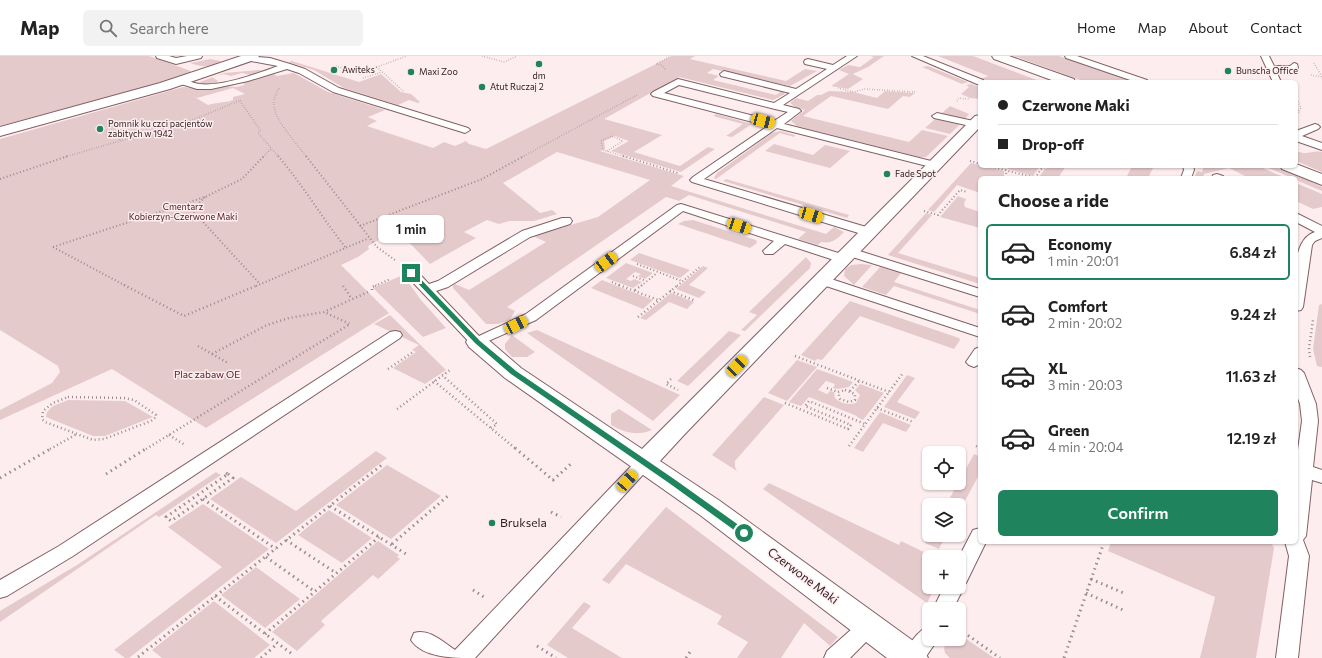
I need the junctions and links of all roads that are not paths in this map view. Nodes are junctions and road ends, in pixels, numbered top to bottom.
1 (160, 56) edge
2 (198, 56) edge
3 (234, 56) edge
4 (854, 56) edge
5 (916, 56) edge
6 (998, 56) edge
7 (1069, 56) edge
8 (1265, 56) edge
9 (251, 57) edge
10 (808, 62) dead end
11 (931, 62) junction
12 (287, 66) junction
13 (915, 66) dead end
14 (1294, 66) dead end
15 (834, 68) junction
16 (1271, 68) junction
17 (724, 74) dead end
18 (1064, 80) edge
19 (1138, 80) edge
20 (1276, 80) edge
21 (181, 81) junction
22 (978, 81) edge
23 (799, 91) junction
24 (775, 106) junction
25 (937, 116) dead end
26 (978, 122) edge
27 (776, 125) junction
28 (1315, 126) dead end
29 (465, 130) dead end
30 (0, 132) edge
31 (1298, 133) edge
32 (1298, 134) edge
33 (1322, 147) edge
34 (935, 165) junction
35 (1293, 168) edge
36 (1322, 180) edge
37 (1298, 218) edge
38 (566, 221) dead end
39 (869, 232) junction
40 (1322, 232) edge
41 (783, 240) junction
42 (769, 251) dead end
43 (846, 255) junction
44 (411, 273) road end
45 (822, 280) junction
46 (428, 289) junction
47 (978, 291) edge
48 (1298, 295) edge
49 (978, 332) edge
50 (395, 335) dead end
51 (477, 342) junction
52 (1298, 378) edge
53 (644, 463) junction
54 (1304, 471) junction
55 (1322, 477) edge
56 (1298, 520) edge
57 (978, 539) edge
58 (1296, 544) edge
59 (966, 563) edge
60 (0, 590) edge
61 (869, 626) junction
62 (422, 640) dead end
63 (922, 646) edge
64 (449, 658) edge
65 (461, 658) edge
66 (836, 658) edge
67 (912, 658) edge
68 (1287, 658) edge

1 - 2 lane
3 - 9 street
4 - 15 lane
5 - 11 lane
6 - 18 street
7 - 19 lane
8 - 16 lane
9 - 12 lane
9 - 21 street
10 - 15 lane
11 - 13 lane
11 - 22 lane
12 - 21 lane
12 - 29 lane
14 - 16 lane
15 - 23 lane
16 - 20 lane
17 - 23 lane
21 - 30 street
23 - 24 lane
24 - 27 lane
24 - 27 lane
25 - 26 lane
26 - 34 street
27 - 34 lane
27 - 39 lane
28 - 31 lane
32 - 33 lane
34 - 39 street
35 - 36 street
37 - 40 lane
38 - 46 lane
39 - 43 street
40 - 48 lane
41 - 42 lane
41 - 43 lane
41 - 51 lane
43 - 45 street
43 - 47 lane
44 - 46 lane
45 - 49 lane
45 - 53 street
46 - 51 lane
50 - 60 lane
51 - 53 street, Czerwone Maki
52 - 54 lane
53 - 61 street, Czerwone Maki
53 - 65 lane
54 - 55 lane
54 - 56 lane
57 - 59 lane
58 - 68 lane
61 - 66 lane
61 - 67 street, Czerwone Maki
62 - 64 lane
63 - 67 lane

